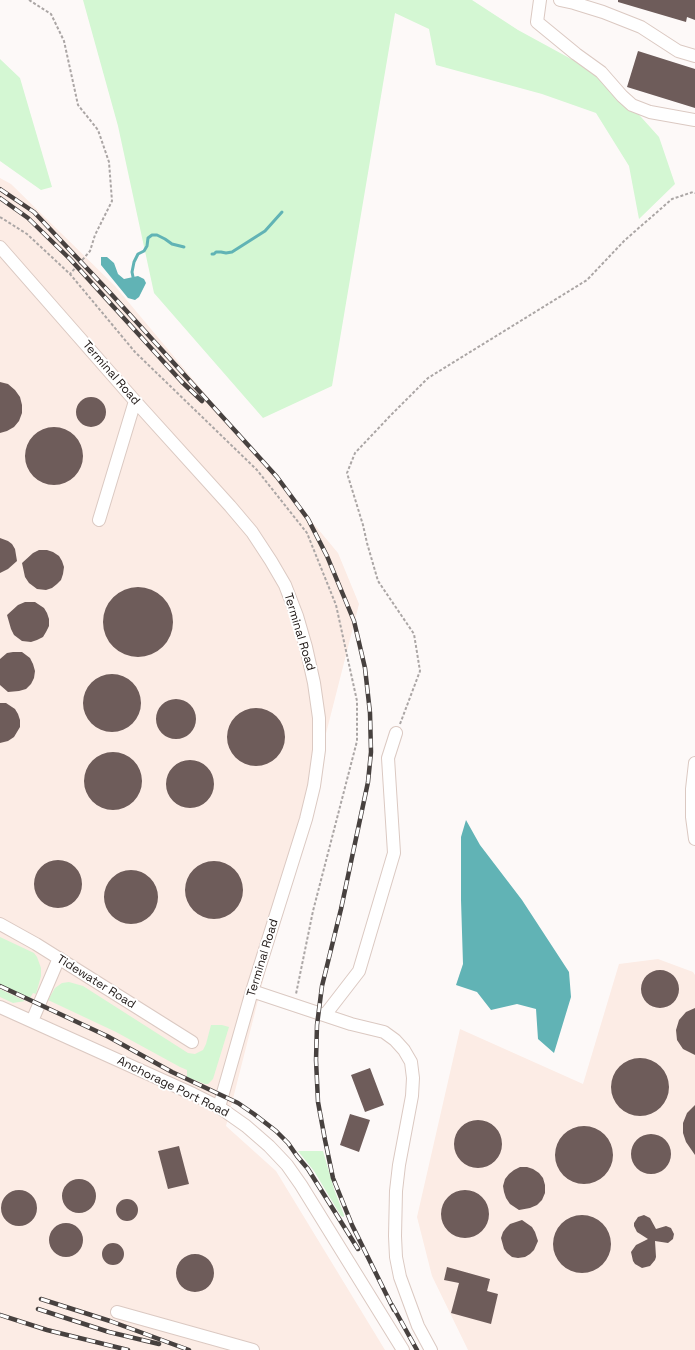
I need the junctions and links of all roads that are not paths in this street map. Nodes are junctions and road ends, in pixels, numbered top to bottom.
1 (540, 0) edge
2 (560, 0) edge
3 (695, 56) edge
4 (695, 120) edge
5 (1, 251) edge
6 (135, 401) junction
7 (99, 520) dead end
8 (396, 733) road end
9 (695, 763) edge
10 (695, 839) edge
11 (0, 924) edge
12 (60, 958) junction
13 (252, 991) junction
14 (0, 1007) edge
15 (325, 1015) junction
16 (32, 1021) junction
17 (192, 1042) dead end
18 (219, 1107) junction
19 (117, 1312) dead end
20 (253, 1350) edge
21 (403, 1350) edge
22 (431, 1350) edge

1 - 4 street
2 - 3 street
5 - 6 street, Terminal Road
6 - 7 street
6 - 13 street, Terminal Road
8 - 15 street
9 - 10 street
11 - 12 street, Tidewater Road
12 - 16 street
12 - 17 street, Tidewater Road
13 - 15 street
13 - 18 street, Terminal Road
14 - 16 street, Anchorage Port Road
15 - 22 street
16 - 18 street, Anchorage Port Road
18 - 21 street, Anchorage Port Road
19 - 20 street

